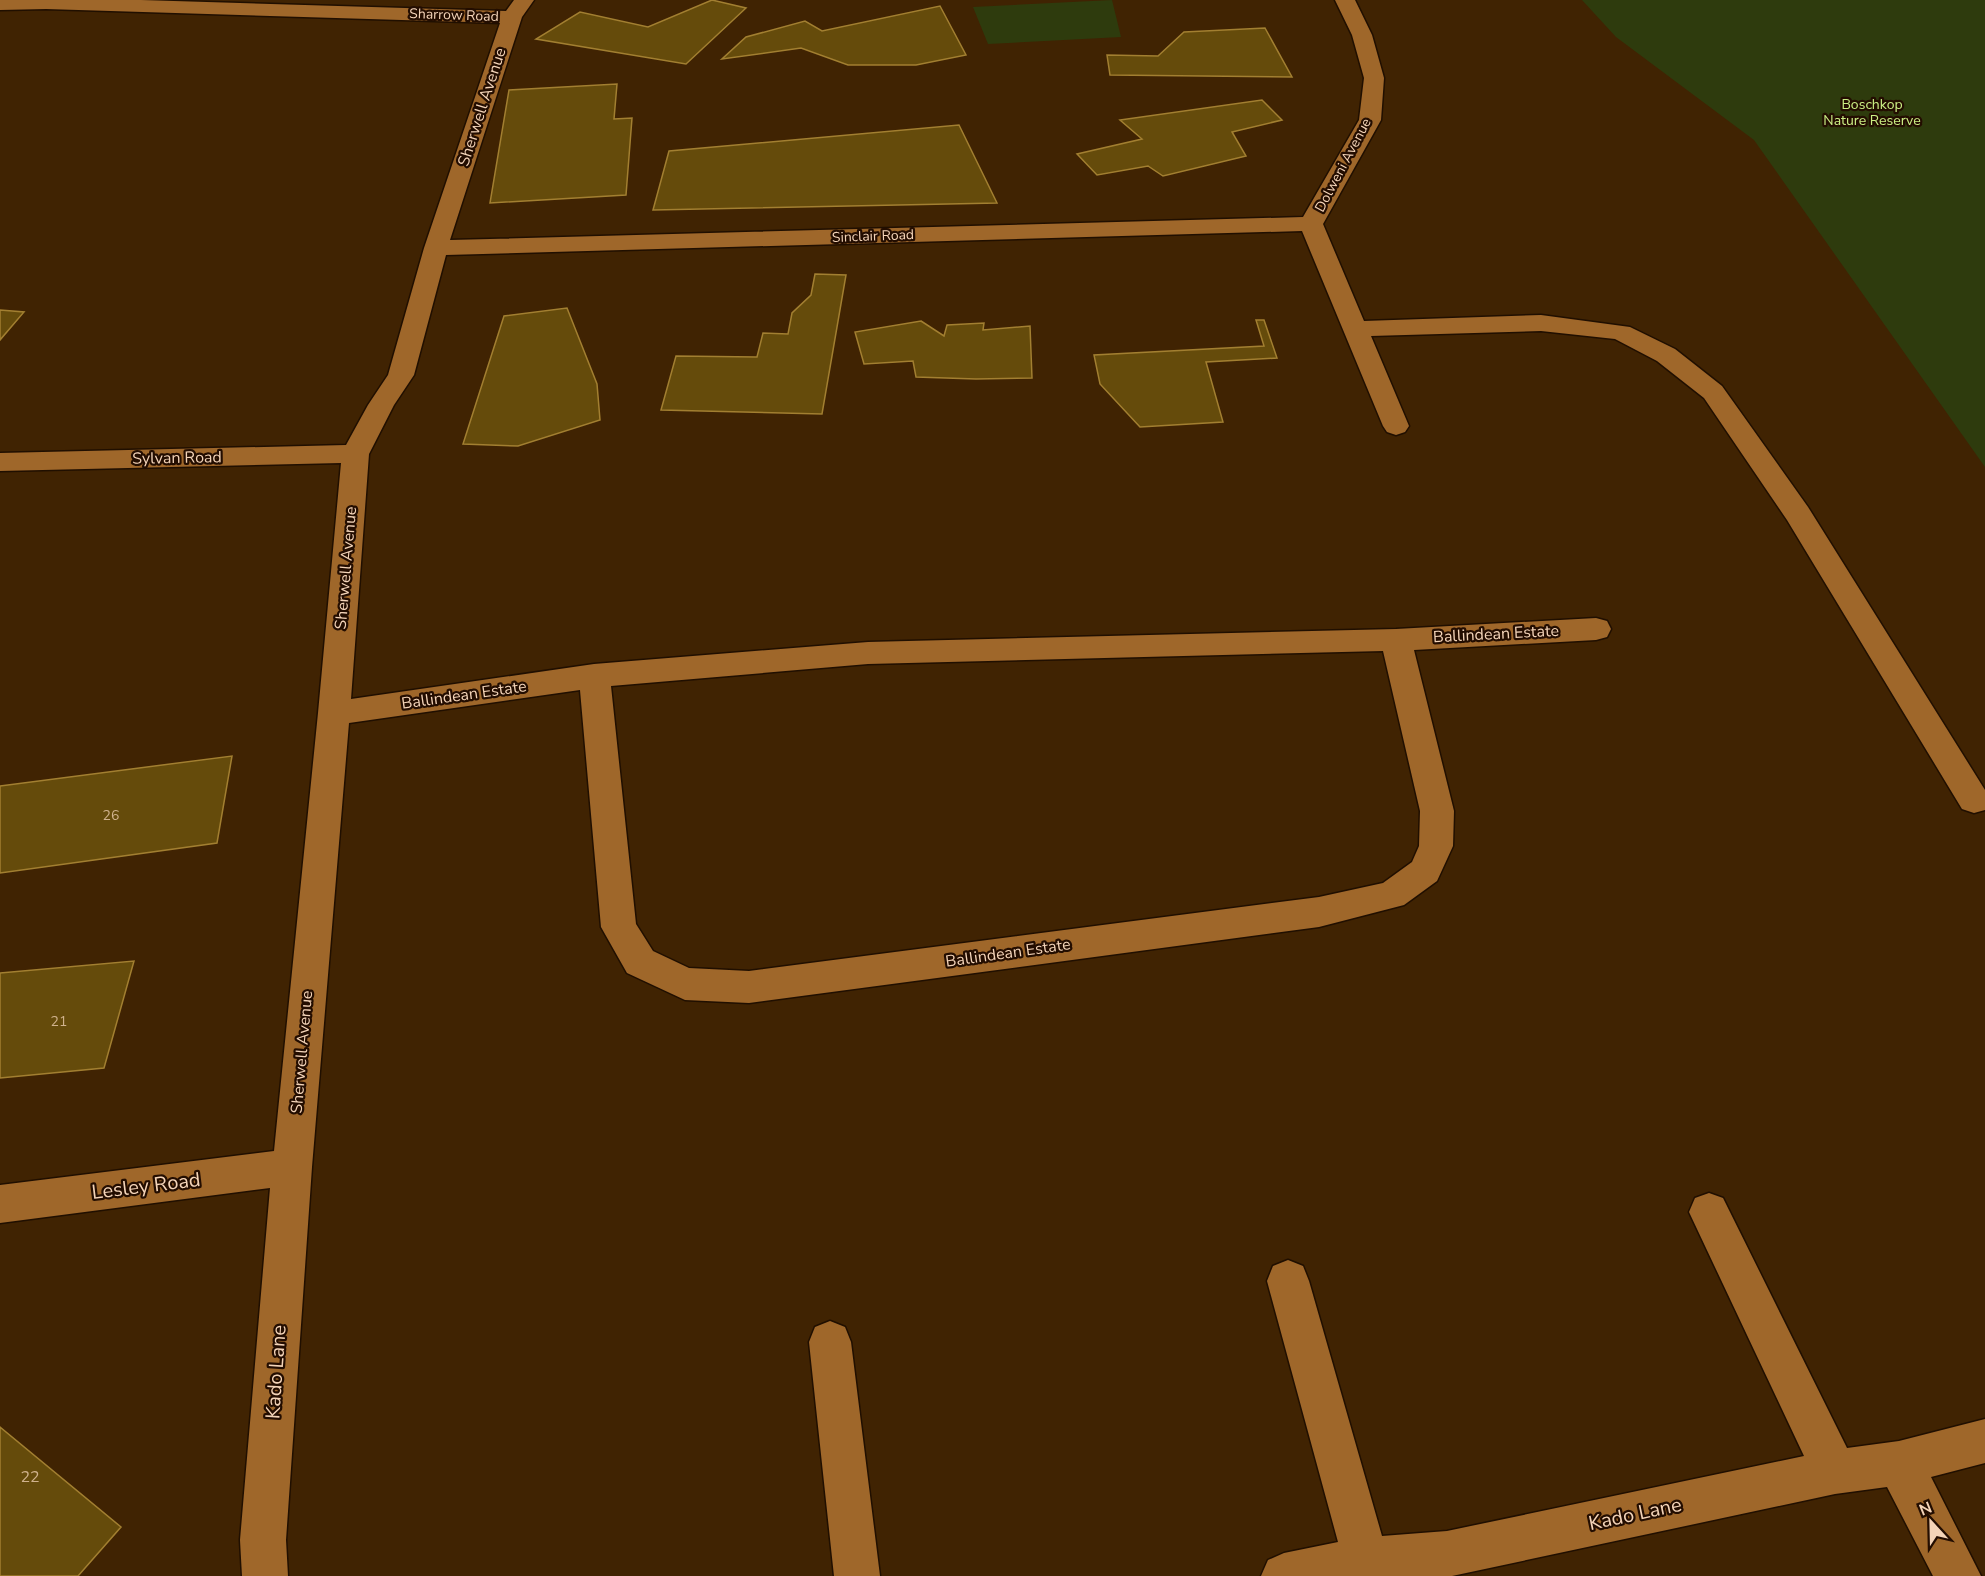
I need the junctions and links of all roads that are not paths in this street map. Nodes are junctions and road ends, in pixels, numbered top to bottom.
1 (1345, 0) edge
2 (48, 1) edge
3 (0, 4) edge
4 (518, 9) edge
5 (1311, 224) junction
6 (436, 248) junction
7 (1355, 329) junction
8 (1396, 426) dead end
9 (355, 454) junction
10 (0, 462) edge
11 (1596, 629) dead end
12 (1396, 640) junction
13 (594, 675) junction
14 (334, 713) junction
15 (1974, 800) dead end
16 (292, 1167) junction
17 (0, 1204) edge
18 (1709, 1212) dead end
19 (1288, 1281) dead end
20 (830, 1342) dead end
21 (1985, 1441) edge
22 (1899, 1463) junction
23 (1835, 1472) junction
24 (1366, 1560) junction
25 (1450, 1565) edge
26 (265, 1576) edge
27 (857, 1576) edge
28 (1284, 1576) edge
29 (1958, 1576) edge

1 - 5 street, Dolweni Avenue
2 - 3 street, Sharrow Road
2 - 4 street, Sharrow Road
4 - 6 street, Sherwell Avenue
5 - 6 street, Sinclair Road
5 - 7 street, Dolweni Avenue
6 - 9 street, Sherwell Avenue
7 - 8 street, Dolweni Avenue
7 - 15 street
9 - 10 street, Sylvan Road
9 - 14 street, Sherwell Avenue
11 - 12 street, Ballindean Estate
12 - 13 street, Ballindean Estate
12 - 13 street, Ballindean Estate
13 - 14 street, Ballindean Estate
14 - 16 street, Sherwell Avenue
16 - 17 street, Lesley Road
16 - 26 street, Kado Lane
18 - 23 street
19 - 24 street
20 - 27 street
21 - 22 street, Kado Lane
22 - 23 street, Kado Lane
22 - 29 street
23 - 25 street, Kado Lane
24 - 25 street, Kado Lane
24 - 28 street, Kado Lane

